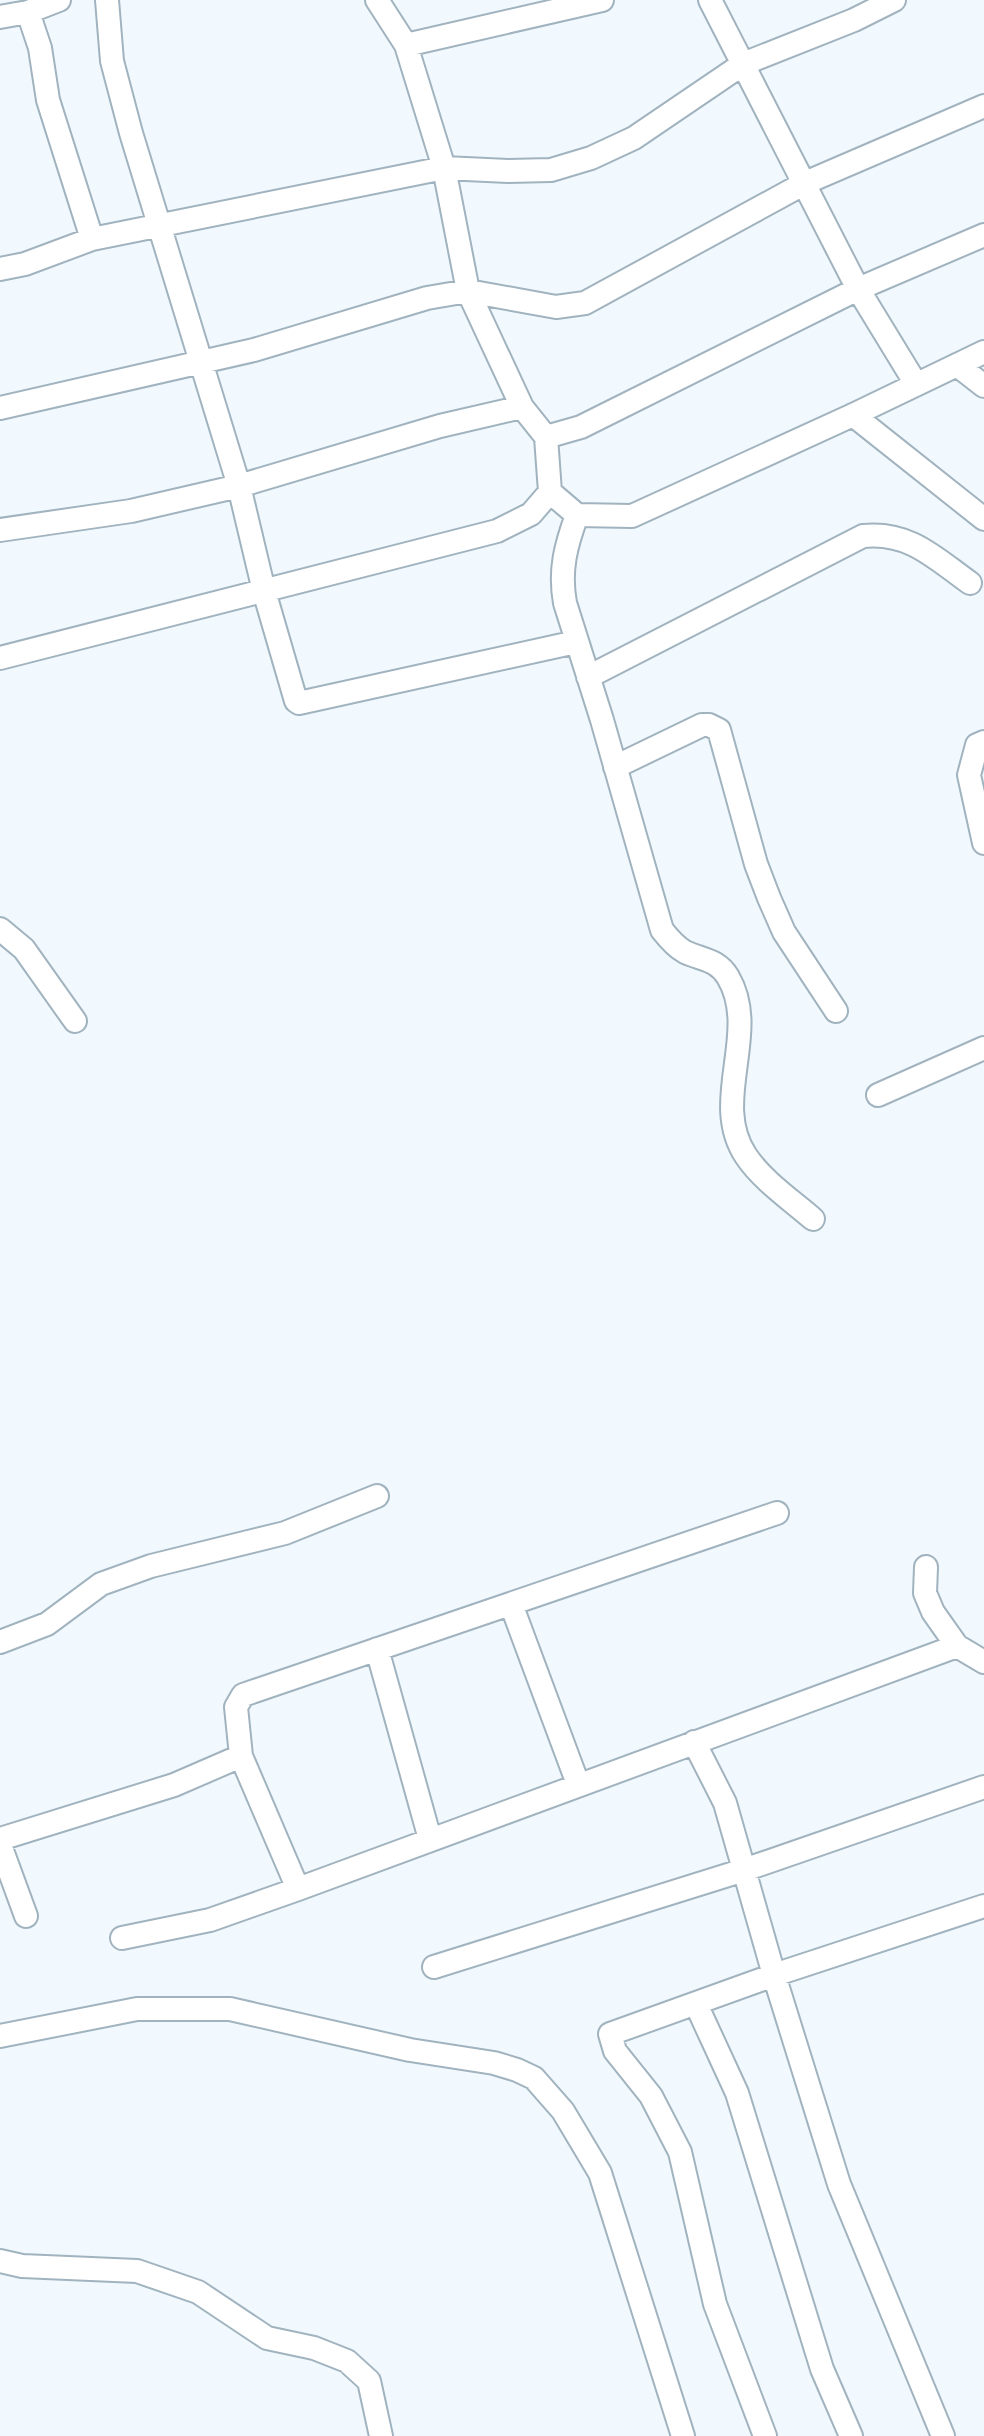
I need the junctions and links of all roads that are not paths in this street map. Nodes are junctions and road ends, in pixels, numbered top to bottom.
1 (59, 0) edge
2 (107, 0) edge
3 (377, 0) edge
4 (602, 0) edge
5 (710, 0) edge
6 (894, 0) edge
7 (28, 12) junction
8 (0, 17) edge
9 (406, 45) junction
10 (743, 64) junction
11 (984, 106) edge
12 (444, 168) junction
13 (805, 183) junction
14 (159, 225) junction
15 (984, 235) edge
16 (92, 240) junction
17 (0, 269) edge
18 (858, 289) junction
19 (468, 291) junction
20 (984, 352) edge
21 (202, 362) junction
22 (957, 365) junction
23 (916, 384) junction
24 (984, 386) edge
25 (522, 407) junction
26 (0, 408) edge
27 (853, 415) junction
28 (546, 437) junction
29 (239, 486) junction
30 (550, 492) junction
31 (578, 514) junction
32 (984, 519) edge
33 (0, 530) edge
34 (970, 583) dead end
35 (264, 591) junction
36 (576, 642) junction
37 (0, 658) edge
38 (588, 677) junction
39 (984, 742) edge
40 (615, 767) junction
41 (984, 843) edge
42 (0, 928) edge
43 (836, 1011) dead end
44 (75, 1021) dead end
45 (984, 1048) edge
46 (878, 1095) dead end
47 (813, 1219) dead end
48 (377, 1496) dead end
49 (777, 1513) dead end
50 (926, 1567) dead end
51 (511, 1604) junction
52 (0, 1642) edge
53 (957, 1646) junction
54 (378, 1649) junction
55 (984, 1662) edge
56 (694, 1742) junction
57 (241, 1756) junction
58 (578, 1784) junction
59 (984, 1787) edge
60 (0, 1839) edge
61 (430, 1839) junction
62 (0, 1845) edge
63 (744, 1870) junction
64 (298, 1889) junction
65 (984, 1906) edge
66 (26, 1916) dead end
67 (122, 1938) dead end
68 (434, 1966) dead end
69 (774, 1975) junction
70 (696, 2004) junction
71 (0, 2036) edge
72 (0, 2261) edge
73 (381, 2436) edge
74 (683, 2436) edge
75 (765, 2436) edge
76 (851, 2436) edge
77 (943, 2436) edge

1 - 7 street
2 - 14 street
3 - 9 street
4 - 9 street
5 - 10 street
6 - 10 street
7 - 8 street
7 - 16 street
9 - 12 street
10 - 12 street
10 - 13 street
11 - 13 street
12 - 14 street
12 - 19 street
13 - 18 street
13 - 19 street
14 - 16 street
14 - 21 street
15 - 18 street
16 - 17 street
18 - 23 street
18 - 28 street
19 - 21 street
19 - 25 street
20 - 22 street
21 - 26 street
21 - 29 street
22 - 23 street
22 - 24 street
23 - 27 street
25 - 28 street
25 - 29 street
27 - 31 street
27 - 32 street
28 - 30 street
29 - 33 street
29 - 35 street
30 - 31 street
30 - 35 street
31 - 36 street
34 - 38 street
35 - 36 street
35 - 37 street
36 - 38 street
38 - 40 street
39 - 41 street
40 - 43 street
40 - 47 street
42 - 44 street
45 - 46 street
48 - 52 street
49 - 51 street
50 - 53 street
51 - 54 street
51 - 58 street
53 - 55 street
53 - 56 street
54 - 57 street
54 - 61 street
56 - 58 street
56 - 63 street
57 - 60 street
57 - 64 street
58 - 61 street
59 - 63 street
61 - 64 street
62 - 66 street
63 - 68 street
63 - 69 street
64 - 67 street
65 - 69 street
69 - 70 street
69 - 77 street
70 - 75 street
70 - 76 street
71 - 74 street
72 - 73 street

